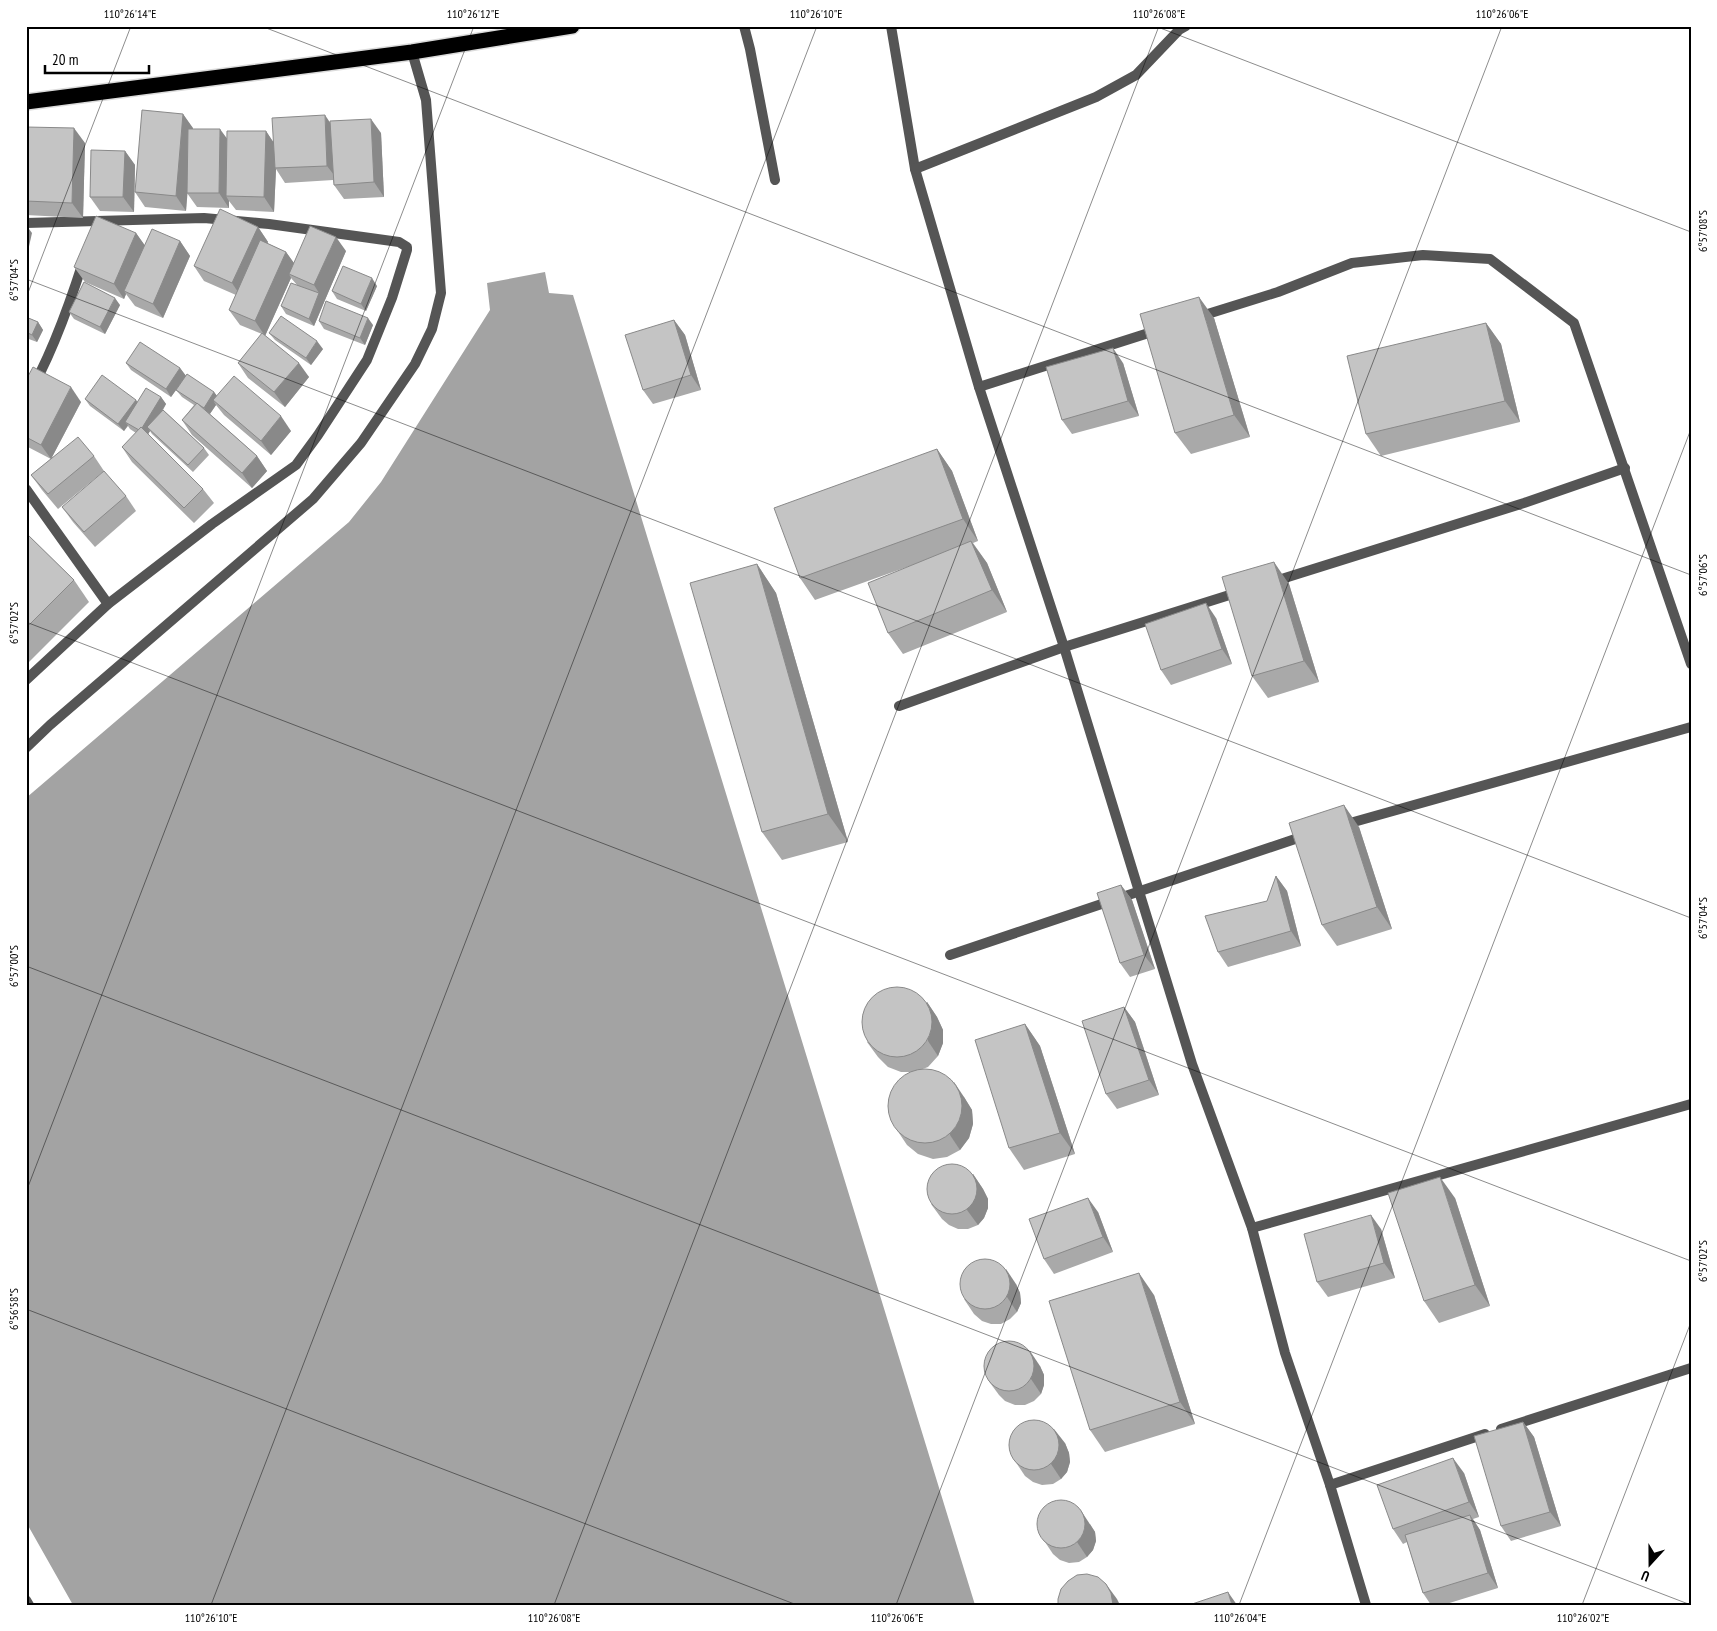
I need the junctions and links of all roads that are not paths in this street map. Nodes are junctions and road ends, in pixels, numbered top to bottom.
1 (572, 26) edge
2 (744, 26) edge
3 (891, 26) edge
4 (1186, 26) edge
5 (412, 52) junction
6 (26, 102) edge
7 (916, 169) junction
8 (775, 180) dead end
9 (26, 223) edge
10 (88, 249) edge
11 (1185, 322) edge
12 (1166, 328) edge
13 (979, 387) junction
14 (26, 399) edge
15 (1625, 468) junction
16 (26, 489) edge
17 (108, 604) junction
18 (1064, 647) junction
19 (1691, 664) edge
20 (26, 680) edge
21 (899, 706) dead end
22 (1691, 726) edge
23 (26, 748) edge
24 (1139, 890) junction
25 (950, 955) dead end
26 (1691, 1104) edge
27 (1252, 1228) junction
28 (1691, 1368) edge
29 (1330, 1484) junction
30 (26, 1600) edge
31 (29, 1605) edge
32 (1366, 1605) edge

1 - 5 highway
2 - 8 street
3 - 7 street
4 - 7 street
5 - 6 highway
5 - 23 street
7 - 13 street
9 - 17 street
10 - 14 street
11 - 15 street
12 - 13 street
13 - 18 street
15 - 18 street
15 - 19 street
16 - 17 street
17 - 20 street
18 - 21 street
18 - 24 street
22 - 24 street
24 - 25 street
24 - 27 street
26 - 27 street
27 - 29 street
28 - 29 street
29 - 32 street
30 - 31 street

